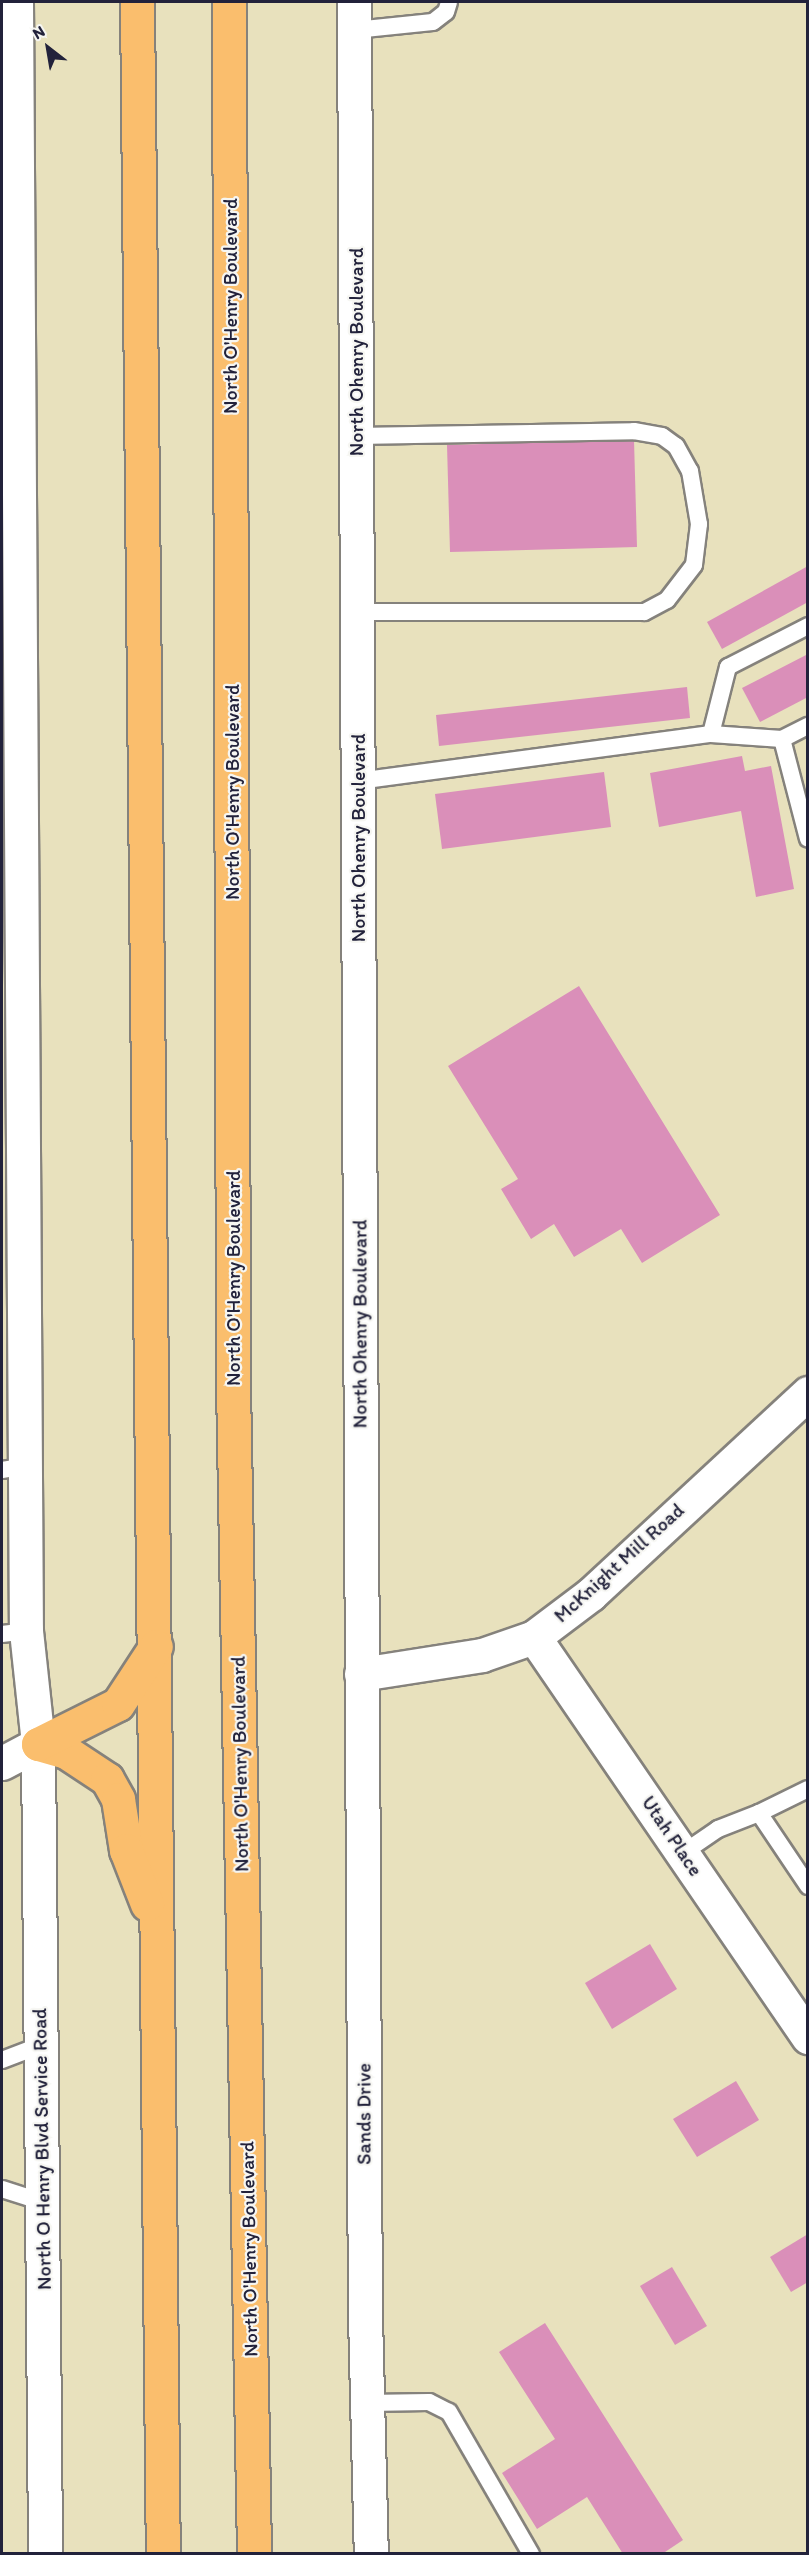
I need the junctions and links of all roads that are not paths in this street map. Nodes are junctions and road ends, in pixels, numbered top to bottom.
1 (16, 2) edge
2 (137, 2) edge
3 (229, 2) edge
4 (449, 2) edge
5 (355, 16) edge
6 (356, 436) junction
7 (357, 612) junction
8 (807, 626) edge
9 (807, 726) edge
10 (711, 734) junction
11 (782, 740) junction
12 (358, 782) junction
13 (804, 812) edge
14 (807, 839) edge
15 (2, 1304) edge
16 (25, 1341) junction
17 (807, 1393) edge
18 (15, 1468) edge
19 (14, 1632) edge
20 (534, 1637) junction
21 (156, 1646) junction
22 (361, 1674) junction
23 (38, 1744) junction
24 (2, 1763) edge
25 (807, 1789) edge
26 (759, 1813) junction
27 (683, 1853) junction
28 (807, 1886) edge
29 (154, 1921) junction
30 (807, 2037) edge
31 (41, 2045) junction
32 (2, 2060) edge
33 (2, 2189) edge
34 (43, 2202) junction
35 (367, 2403) junction
36 (45, 2553) edge
37 (163, 2553) edge
38 (254, 2553) edge
39 (371, 2553) edge
40 (531, 2553) edge

1 - 16 street
2 - 21 highway
3 - 38 highway, North O'Henry Boulevard
4 - 5 lane
5 - 6 street, North Ohenry Boulevard
6 - 7 street, North Ohenry Boulevard
6 - 7 lane
7 - 12 street, North Ohenry Boulevard
8 - 10 lane
9 - 11 lane
10 - 11 lane
10 - 12 lane
11 - 13 lane
12 - 22 street, North Ohenry Boulevard
13 - 14 lane
15 - 16 street
16 - 18 street
17 - 20 street, McKnight Mill Road
18 - 19 street
19 - 23 street
20 - 22 street, McKnight Mill Road
20 - 27 street, Utah Place
21 - 23 highway
21 - 29 highway
22 - 35 street, Sands Drive
23 - 24 street
23 - 29 highway
23 - 31 street, North O Henry Blvd Service Road
25 - 26 lane
26 - 27 lane
26 - 28 lane
27 - 30 street, Utah Place
29 - 37 highway
31 - 32 lane
31 - 34 street, North O Henry Blvd Service Road
33 - 34 lane
34 - 36 street, North O Henry Blvd Service Road
35 - 39 street, Sands Drive
35 - 40 lane

